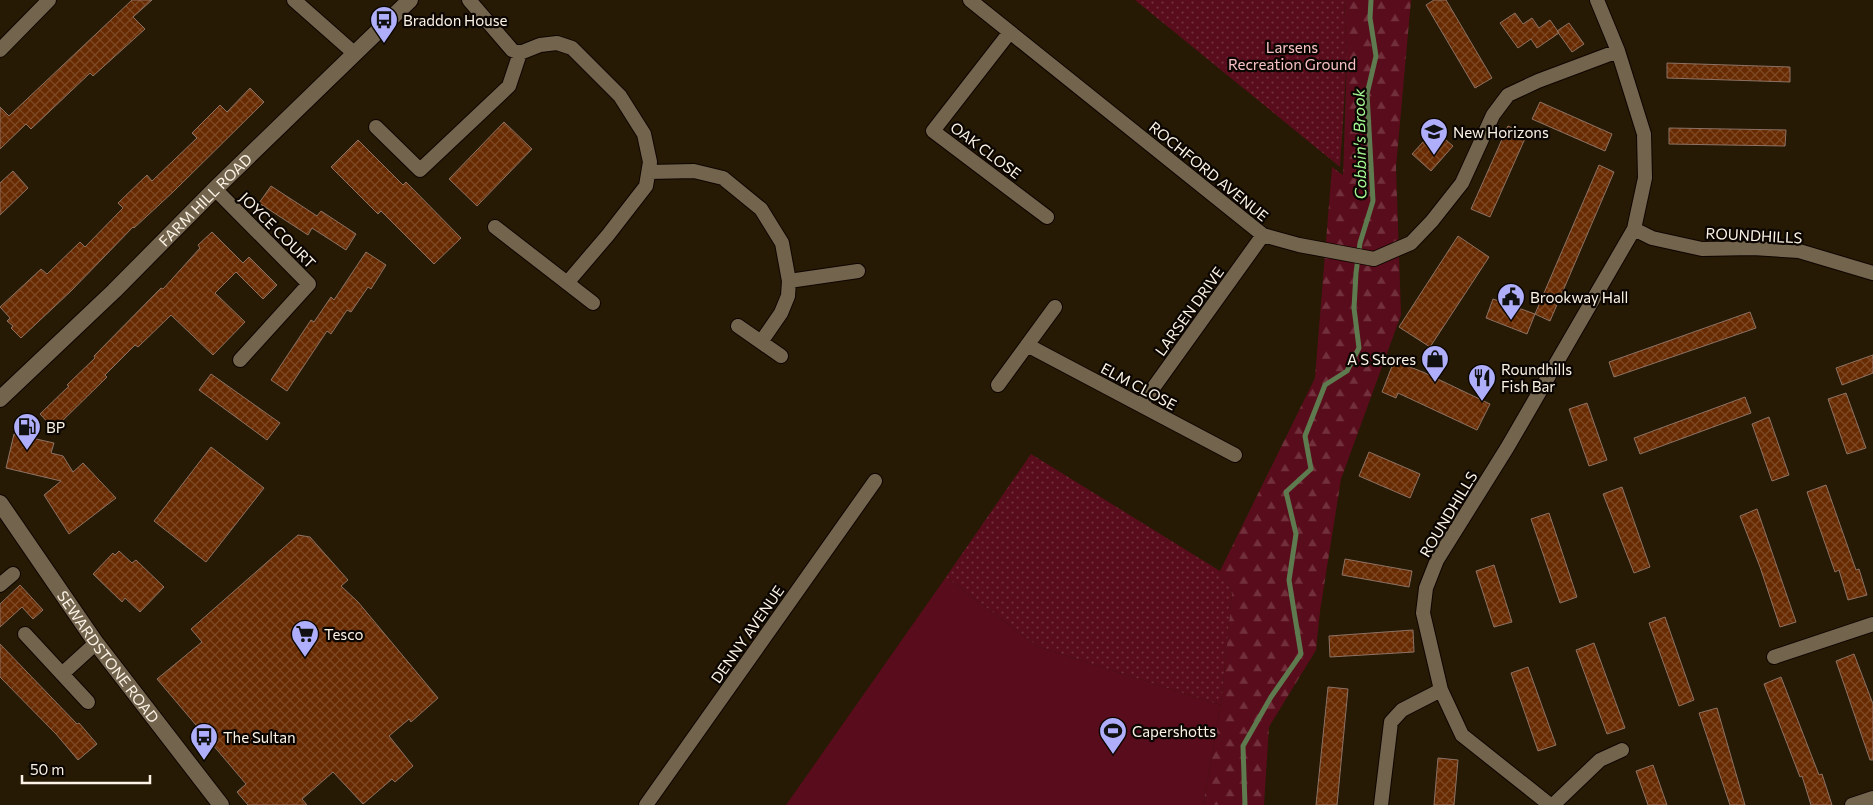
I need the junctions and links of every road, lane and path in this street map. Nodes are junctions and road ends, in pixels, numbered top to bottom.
1 (49, 0) edge
2 (294, 0) edge
3 (410, 0) edge
4 (469, 0) edge
5 (970, 0) edge
6 (1597, 0) edge
7 (1010, 32) junction
8 (0, 50) edge
9 (1618, 51) junction
10 (354, 53) junction
11 (520, 53) junction
12 (376, 127) dead end
13 (649, 172) junction
14 (215, 189) junction
15 (1047, 217) dead end
16 (495, 227) dead end
17 (1634, 229) junction
18 (1263, 236) junction
19 (858, 271) dead end
20 (1873, 273) edge
21 (789, 281) junction
22 (567, 283) junction
23 (593, 303) dead end
24 (1054, 307) dead end
25 (738, 326) dead end
26 (760, 342) junction
27 (1027, 345) junction
28 (781, 356) dead end
29 (240, 360) dead end
30 (998, 385) dead end
31 (0, 399) edge
32 (1141, 405) junction
33 (1235, 455) dead end
34 (875, 481) dead end
35 (0, 503) edge
36 (13, 574) dead end
37 (0, 585) edge
38 (1873, 624) edge
39 (25, 634) dead end
40 (96, 643) junction
41 (1774, 657) dead end
42 (62, 674) junction
43 (1441, 690) junction
44 (88, 702) dead end
45 (1622, 750) dead end
46 (1873, 798) edge
47 (221, 805) edge
48 (646, 805) edge
49 (1381, 805) edge
50 (1551, 805) edge
51 (1852, 805) edge

1 - 8 street
2 - 10 street
3 - 10 street, FARM HILL ROAD
4 - 11 street
5 - 7 street, ROCHFORD AVENUE
6 - 9 street, ROUNDHILLS
7 - 15 street, OAK CLOSE
7 - 18 street, ROCHFORD AVENUE
9 - 17 street, ROUNDHILLS
9 - 18 street, ROCHFORD AVENUE
10 - 14 street, FARM HILL ROAD
11 - 12 street
11 - 13 street
13 - 21 street
13 - 22 street
14 - 29 street, JOYCE COURT
14 - 31 street, FARM HILL ROAD
16 - 22 street
17 - 20 street, ROUNDHILLS
17 - 43 street, ROUNDHILLS
18 - 32 street, LARSEN DRIVE
19 - 21 street
21 - 26 street
22 - 23 street
24 - 27 street
25 - 26 street
26 - 28 street
27 - 30 street
27 - 32 street, ELM CLOSE
32 - 33 street, ELM CLOSE
34 - 48 street, DENNY AVENUE
35 - 40 street, SEWARDSTONE ROAD
36 - 37 street
38 - 41 street
39 - 42 street
40 - 42 street
40 - 47 street, SEWARDSTONE ROAD
42 - 44 street
43 - 49 street
43 - 50 street, ROUNDHILLS
45 - 50 street
46 - 51 street

